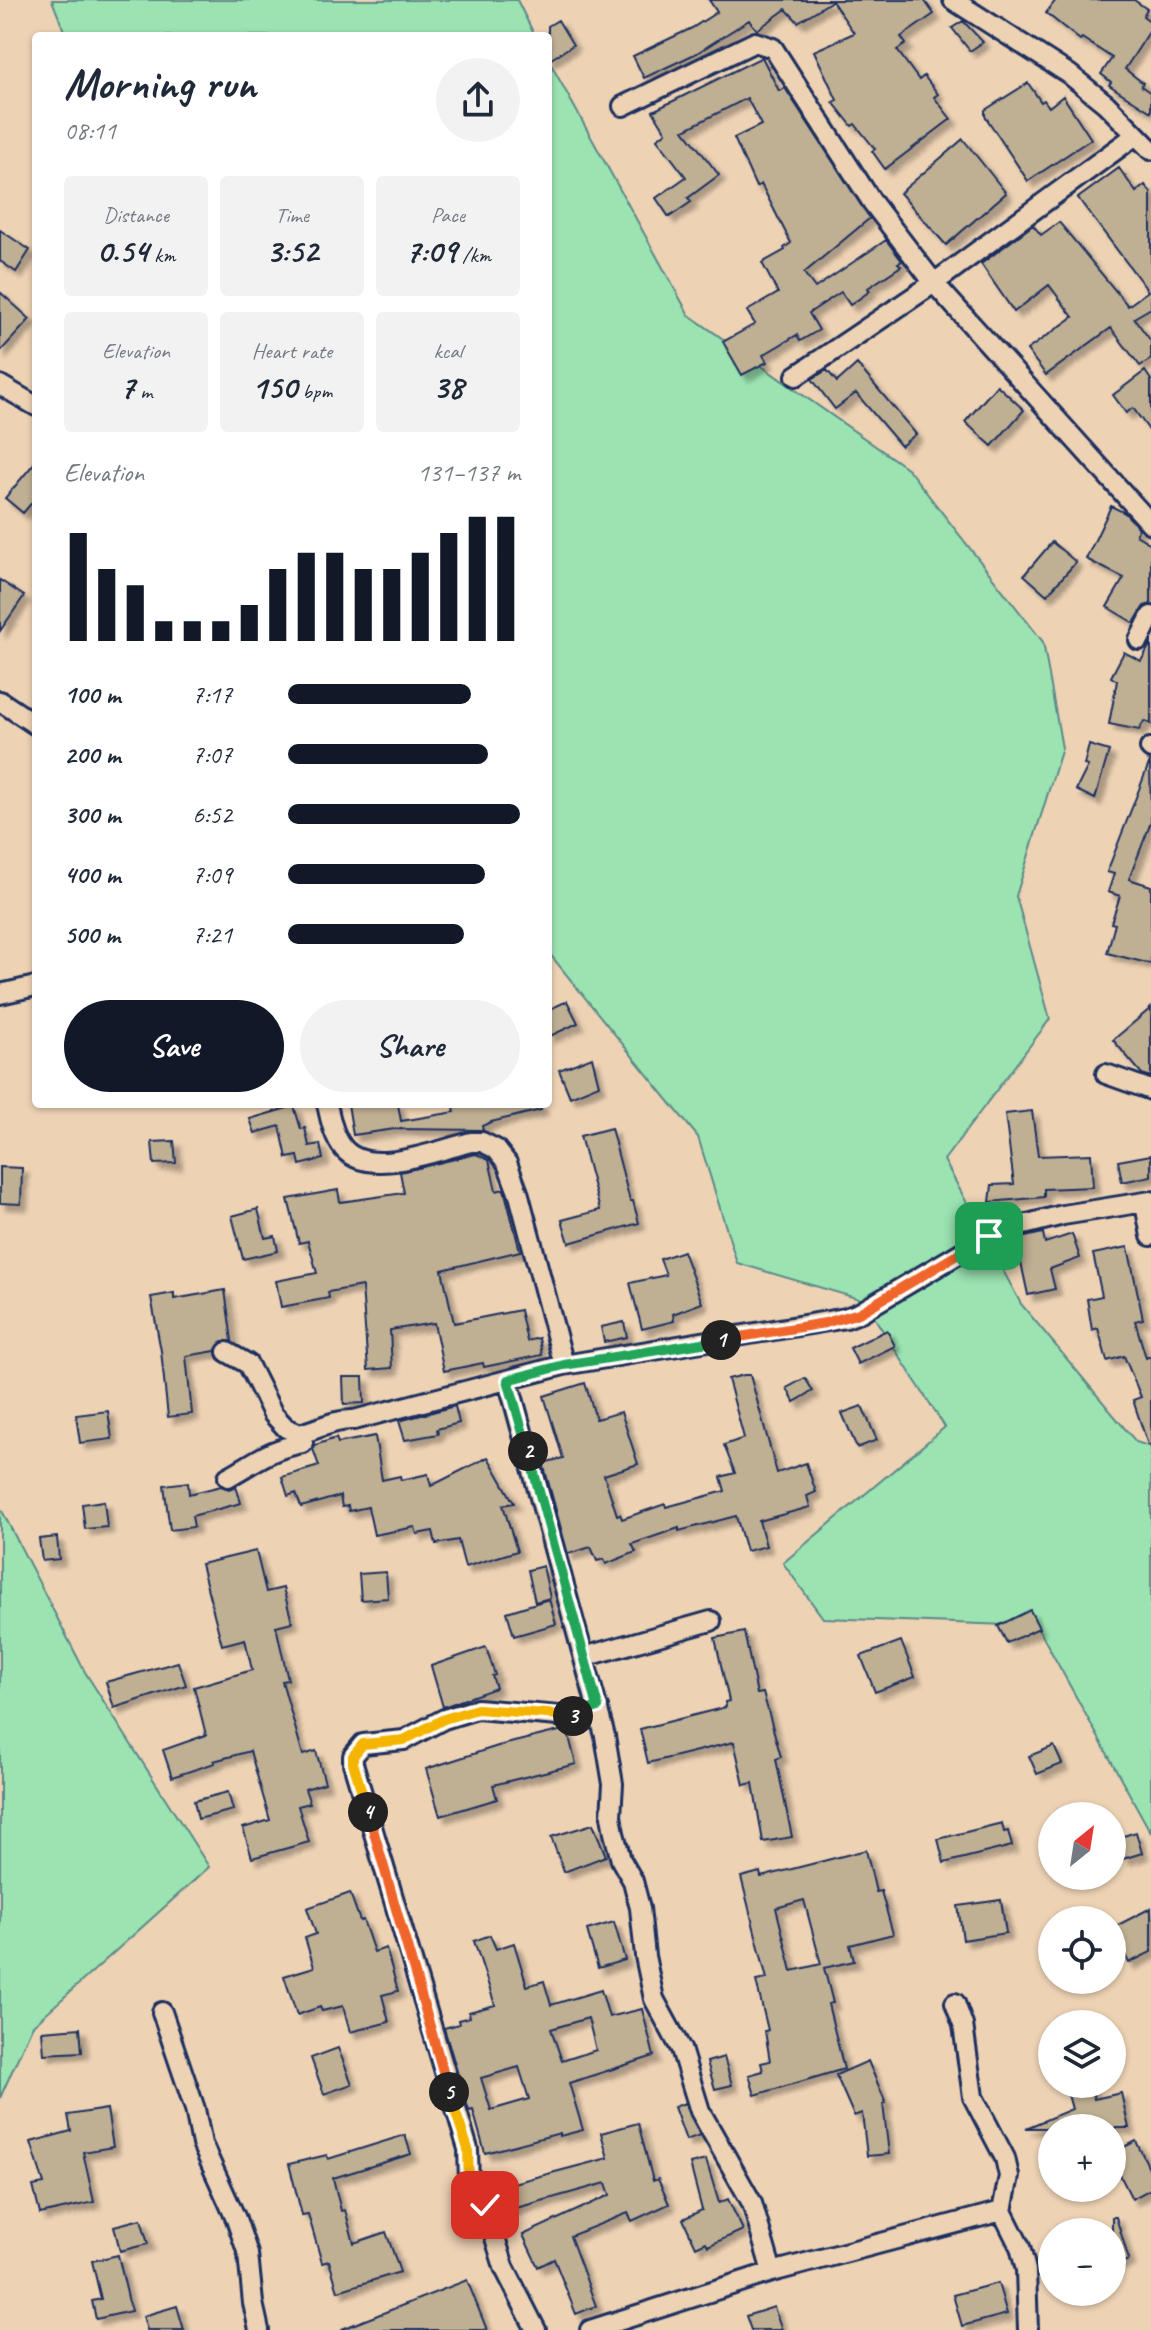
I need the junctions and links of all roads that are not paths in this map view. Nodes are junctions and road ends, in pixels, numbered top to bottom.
1 (953, 0) edge
2 (623, 106) dead end
3 (1136, 135) junction
4 (1151, 150) edge
5 (934, 283) junction
6 (796, 376) dead end
7 (0, 385) edge
8 (32, 404) edge
9 (1151, 524) edge
10 (1151, 616) edge
11 (1139, 640) dead end
12 (0, 701) edge
13 (32, 722) edge
14 (32, 987) edge
15 (0, 994) edge
16 (1106, 1074) dead end
17 (1151, 1090) edge
18 (328, 1108) edge
19 (1148, 1202) edge
20 (1151, 1236) edge
21 (227, 1352) dead end
22 (564, 1365) junction
23 (508, 1380) junction
24 (300, 1434) junction
25 (228, 1477) dead end
26 (711, 1621) dead end
27 (584, 1657) junction
28 (598, 1707) junction
29 (955, 2003) dead end
30 (162, 2012) dead end
31 (1002, 2211) junction
32 (772, 2272) junction
33 (259, 2330) edge
34 (536, 2330) edge
35 (590, 2330) edge
36 (1028, 2330) edge

1 - 3 street
2 - 5 street
3 - 4 street
3 - 5 street
5 - 6 street
5 - 9 street
7 - 8 street
10 - 11 street
12 - 13 street
14 - 15 street
16 - 17 street
18 - 22 street
19 - 20 street
19 - 22 street
21 - 24 street
22 - 23 street
23 - 24 street
23 - 27 street
24 - 25 street
26 - 27 street
27 - 28 street
28 - 32 street
28 - 34 street
29 - 31 street
30 - 33 street
31 - 32 street
31 - 36 street
32 - 35 street

